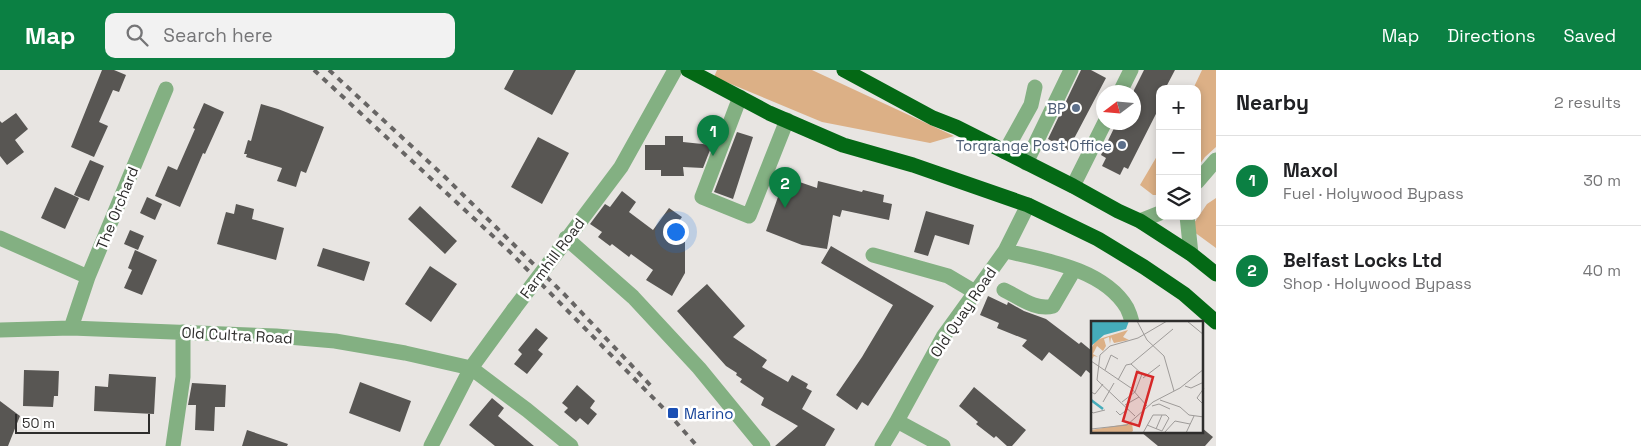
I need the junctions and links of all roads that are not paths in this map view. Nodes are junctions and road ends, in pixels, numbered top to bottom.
1 (675, 70) edge
2 (844, 70) edge
3 (1071, 70) edge
4 (1131, 70) edge
5 (697, 72) edge
6 (1124, 85) edge
7 (1034, 87) dead end
8 (166, 89) dead end
9 (740, 97) junction
10 (787, 120) junction
11 (1101, 130) edge
12 (1005, 152) junction
13 (1216, 160) edge
14 (1026, 163) junction
15 (1201, 177) edge
16 (1073, 186) junction
17 (1028, 205) junction
18 (1156, 215) edge
19 (1187, 220) edge
20 (1140, 221) junction
21 (0, 238) edge
22 (566, 238) junction
23 (1004, 252) junction
24 (1191, 254) junction
25 (873, 255) dead end
26 (1074, 270) junction
27 (1216, 274) edge
28 (88, 277) junction
29 (1004, 290) dead end
30 (975, 292) junction
31 (1132, 321) edge
32 (1216, 322) edge
33 (71, 328) junction
34 (0, 330) edge
35 (183, 332) junction
36 (471, 368) junction
37 (897, 421) junction
38 (173, 446) edge
39 (431, 446) edge
40 (571, 446) edge
41 (764, 446) edge
42 (882, 446) edge
43 (943, 446) edge

1 - 22 street, Farmhill Road
2 - 12 highway
3 - 14 street
4 - 6 street
5 - 9 highway
7 - 12 street
8 - 28 street, The Orchard
9 - 10 highway
9 - 10 street
10 - 17 highway
11 - 16 street
12 - 14 highway
13 - 15 street
14 - 16 highway
16 - 20 highway
17 - 23 street, Old Quay Road
17 - 32 highway
18 - 20 street
19 - 24 street
20 - 24 highway
21 - 28 street
22 - 36 street, Farmhill Road, bridge
22 - 41 street
23 - 26 street
23 - 30 street, Old Quay Road
24 - 27 highway
25 - 30 street
26 - 29 street
26 - 31 street
28 - 33 street, The Orchard
30 - 37 street, Old Quay Road
33 - 34 street, Old Cultra Road
33 - 35 street, Old Cultra Road
35 - 36 street, Old Cultra Road
35 - 38 street
36 - 39 street, Farmhill Road
36 - 40 street
37 - 42 street, Old Quay Road
37 - 43 street

